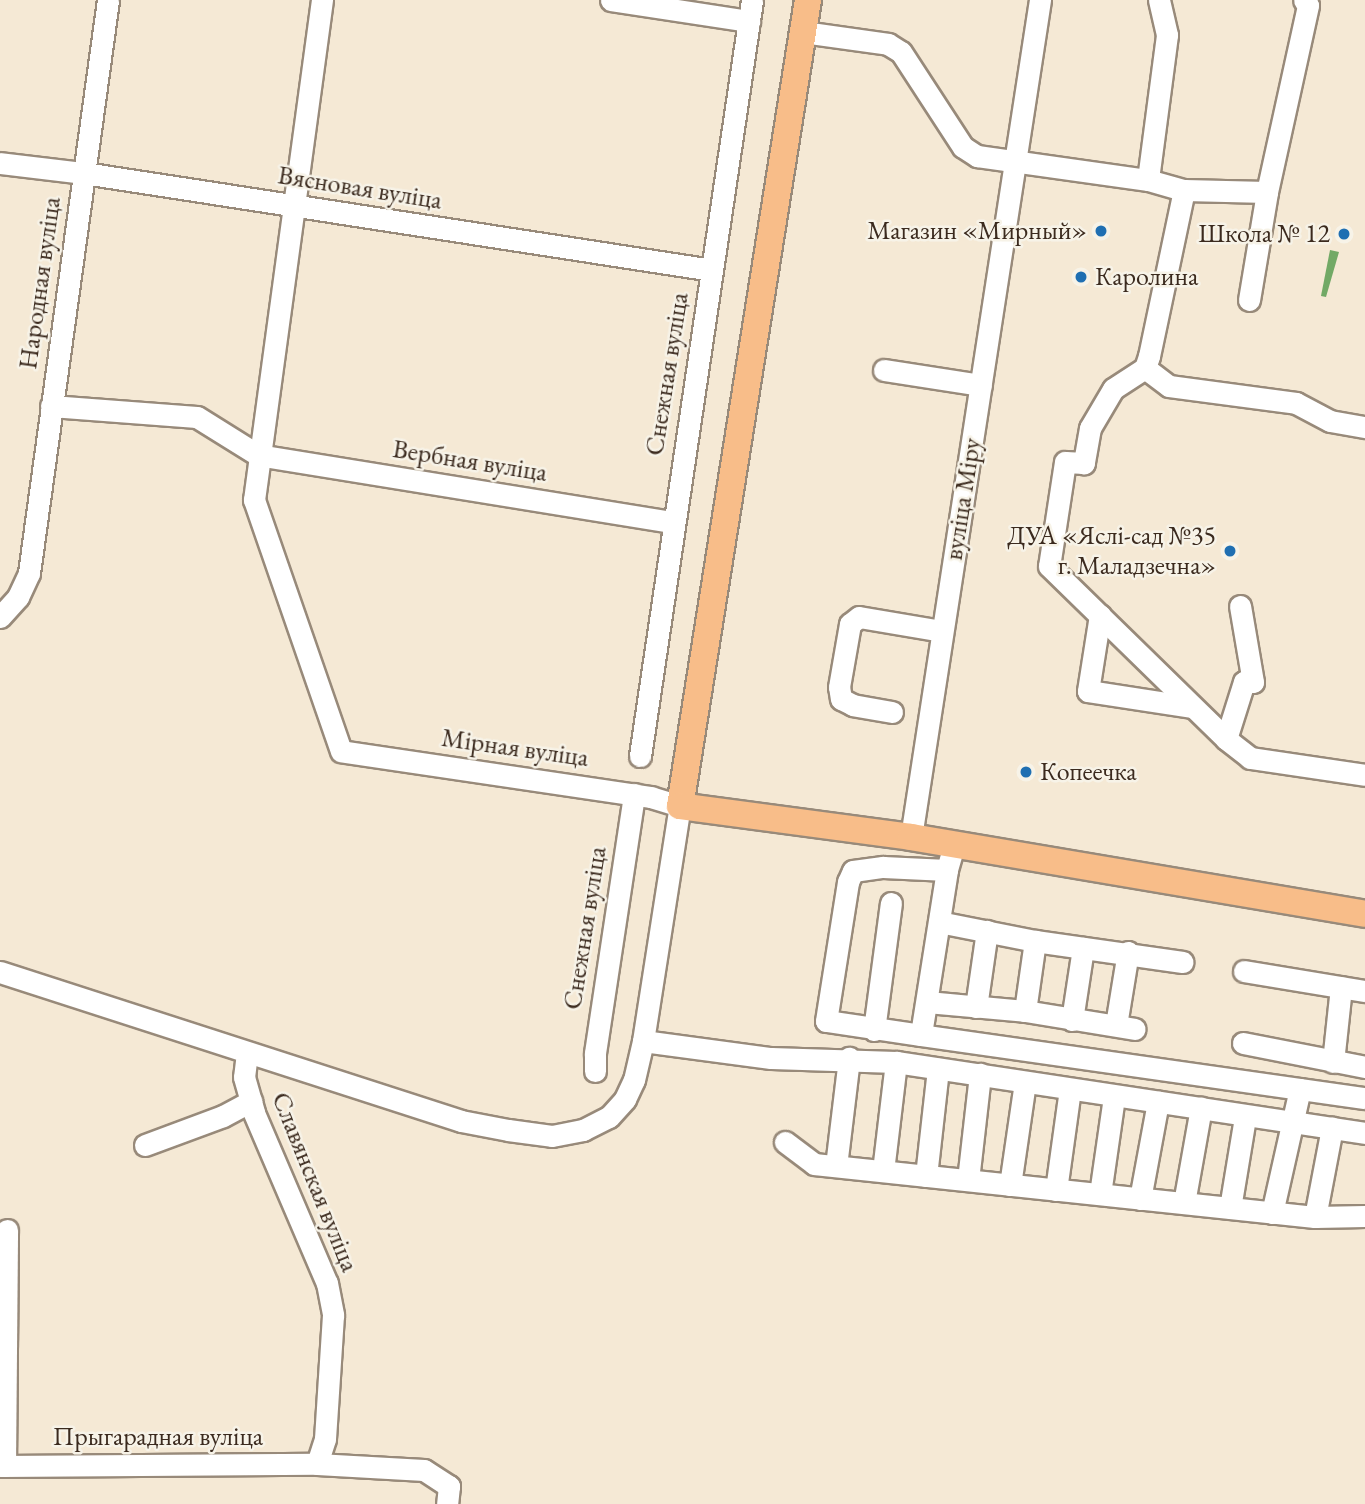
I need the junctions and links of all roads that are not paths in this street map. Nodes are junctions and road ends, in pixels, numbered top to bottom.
1 (108, 0) edge
2 (321, 0) edge
3 (611, 0) edge
4 (808, 0) edge
5 (1040, 0) edge
6 (1159, 0) edge
7 (1304, 0) edge
8 (751, 10) edge
9 (803, 32) junction
10 (1015, 161) junction
11 (0, 163) edge
12 (83, 173) junction
13 (1148, 180) junction
14 (1184, 190) junction
15 (1267, 192) junction
16 (294, 206) junction
17 (712, 270) junction
18 (1249, 300) dead end
19 (1145, 368) junction
20 (884, 370) dead end
21 (981, 385) junction
22 (51, 406) junction
23 (1365, 427) edge
24 (258, 455) junction
25 (673, 522) junction
26 (1240, 606) dead end
27 (1100, 615) junction
28 (0, 617) edge
29 (942, 631) junction
30 (1193, 707) junction
31 (892, 712) dead end
32 (1226, 739) junction
33 (640, 756) dead end
34 (1365, 775) edge
35 (634, 794) junction
36 (680, 806) junction
37 (911, 837) junction
38 (954, 845) junction
39 (947, 870) junction
40 (891, 903) dead end
41 (1365, 914) edge
42 (939, 922) junction
43 (987, 931) junction
44 (1035, 941) junction
45 (1083, 948) junction
46 (1128, 953) junction
47 (1183, 962) dead end
48 (1244, 971) dead end
49 (0, 972) edge
50 (1341, 987) junction
51 (1365, 991) edge
52 (927, 1002) junction
53 (976, 1007) junction
54 (1025, 1011) junction
55 (1072, 1020) junction
56 (874, 1030) junction
57 (921, 1035) junction
58 (643, 1041) junction
59 (1243, 1043) dead end
60 (247, 1053) junction
61 (849, 1058) junction
62 (896, 1062) junction
63 (1333, 1062) junction
64 (1365, 1067) edge
65 (938, 1069) junction
66 (595, 1071) dead end
67 (981, 1074) junction
68 (1025, 1082) junction
69 (1070, 1089) junction
70 (1300, 1089) junction
71 (1114, 1097) junction
72 (1365, 1098) edge
73 (251, 1101) junction
74 (1158, 1102) junction
75 (1201, 1108) junction
76 (1245, 1117) junction
77 (1291, 1121) junction
78 (1332, 1128) junction
79 (1365, 1133) edge
80 (785, 1142) dead end
81 (145, 1145) dead end
82 (836, 1166) junction
83 (883, 1171) junction
84 (926, 1176) junction
85 (968, 1180) junction
86 (1010, 1185) junction
87 (1056, 1190) junction
88 (1100, 1194) junction
89 (1140, 1199) junction
90 (1184, 1203) junction
91 (1230, 1208) junction
92 (1272, 1213) junction
93 (1365, 1216) edge
94 (1315, 1217) junction
95 (7, 1230) dead end
96 (317, 1464) junction
97 (3, 1466) edge
98 (447, 1504) edge

1 - 12 street, Народная вуліца
2 - 16 street
3 - 8 street
4 - 9 main road
5 - 10 street, вуліца Міру
6 - 13 street
7 - 15 street
8 - 17 street, Снежная вуліца
9 - 10 street
9 - 36 main road
10 - 13 street
10 - 21 street, вуліца Міру
11 - 12 street, Вясновая вуліца
12 - 16 street, Вясновая вуліца
12 - 22 street, Народная вуліца
13 - 14 street
14 - 15 street
14 - 19 street
15 - 18 street
16 - 17 street, Вясновая вуліца
16 - 24 street
17 - 25 street, Снежная вуліца
19 - 23 street
19 - 27 street
20 - 21 street
21 - 29 street, вуліца Міру
22 - 24 street
22 - 28 street, Народная вуліца
24 - 25 street, Вербная вуліца
24 - 35 street, Мірная вуліца
25 - 33 street, Снежная вуліца
26 - 32 street
27 - 30 street
27 - 30 street
29 - 31 street
29 - 37 street, вуліца Міру
30 - 32 street
32 - 34 street
35 - 36 street, Мірная вуліца
35 - 66 street, Снежная вуліца
36 - 37 main road
36 - 58 street
37 - 38 main road
38 - 39 street
38 - 41 main road
39 - 42 street
39 - 56 street
40 - 56 street
42 - 43 street
42 - 52 street
43 - 44 street
43 - 53 street
44 - 45 street
44 - 54 street
45 - 46 street
45 - 55 street
46 - 47 street
46 - 55 street
48 - 50 street
49 - 60 street
50 - 51 street
50 - 63 street
52 - 53 street
52 - 57 street
53 - 54 street
54 - 55 street
56 - 57 street
57 - 70 street
58 - 60 street
58 - 61 street
59 - 63 street
60 - 73 street, Славянская вуліца
61 - 62 street
61 - 82 street
62 - 65 street
62 - 83 street
63 - 64 street
65 - 67 street
65 - 84 street
67 - 68 street
67 - 85 street
68 - 69 street
68 - 86 street
69 - 71 street
69 - 87 street
70 - 72 street
70 - 77 street
71 - 74 street
71 - 88 street
73 - 81 street
73 - 96 street, Славянская вуліца
74 - 75 street
74 - 89 street
75 - 76 street
75 - 90 street
76 - 77 street
76 - 91 street
77 - 78 street
77 - 92 street
78 - 79 street
78 - 94 street
80 - 82 street
82 - 83 street
83 - 84 street
84 - 85 street
85 - 86 street
86 - 87 street
87 - 88 street
88 - 89 street
89 - 90 street
90 - 91 street
91 - 92 street
92 - 94 street
93 - 94 street
95 - 97 street
96 - 97 street, Прыгарадная вуліца
96 - 98 street, Прыгарадная вуліца

